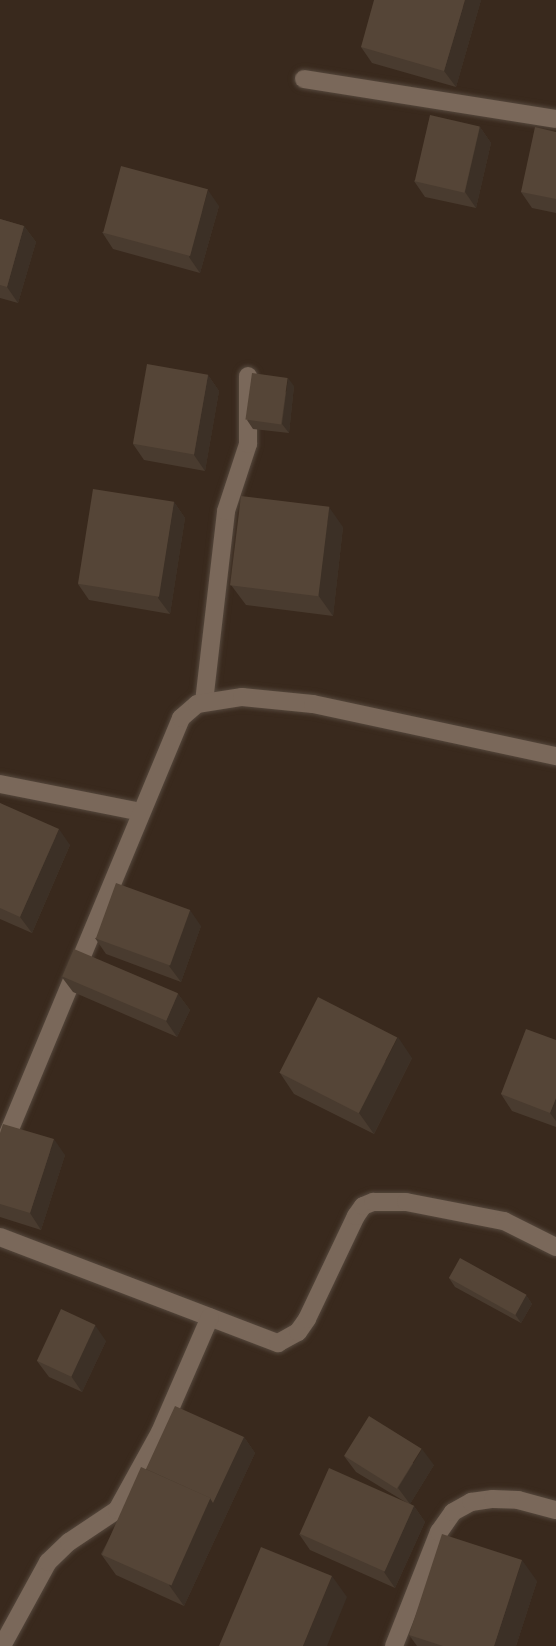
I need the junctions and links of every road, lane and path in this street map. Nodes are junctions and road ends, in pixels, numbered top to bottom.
1 (304, 79) dead end
2 (556, 119) edge
3 (248, 376) dead end
4 (204, 702) junction
5 (556, 756) edge
6 (0, 784) edge
7 (141, 812) junction
8 (0, 1153) edge
9 (0, 1237) edge
10 (556, 1247) edge
11 (210, 1317) junction
12 (556, 1510) edge
13 (2, 1646) edge
14 (394, 1646) edge

1 - 2 street
3 - 4 street
4 - 5 street
4 - 7 street
6 - 7 street
7 - 8 street
9 - 11 street
10 - 11 street
11 - 13 street
12 - 14 street

